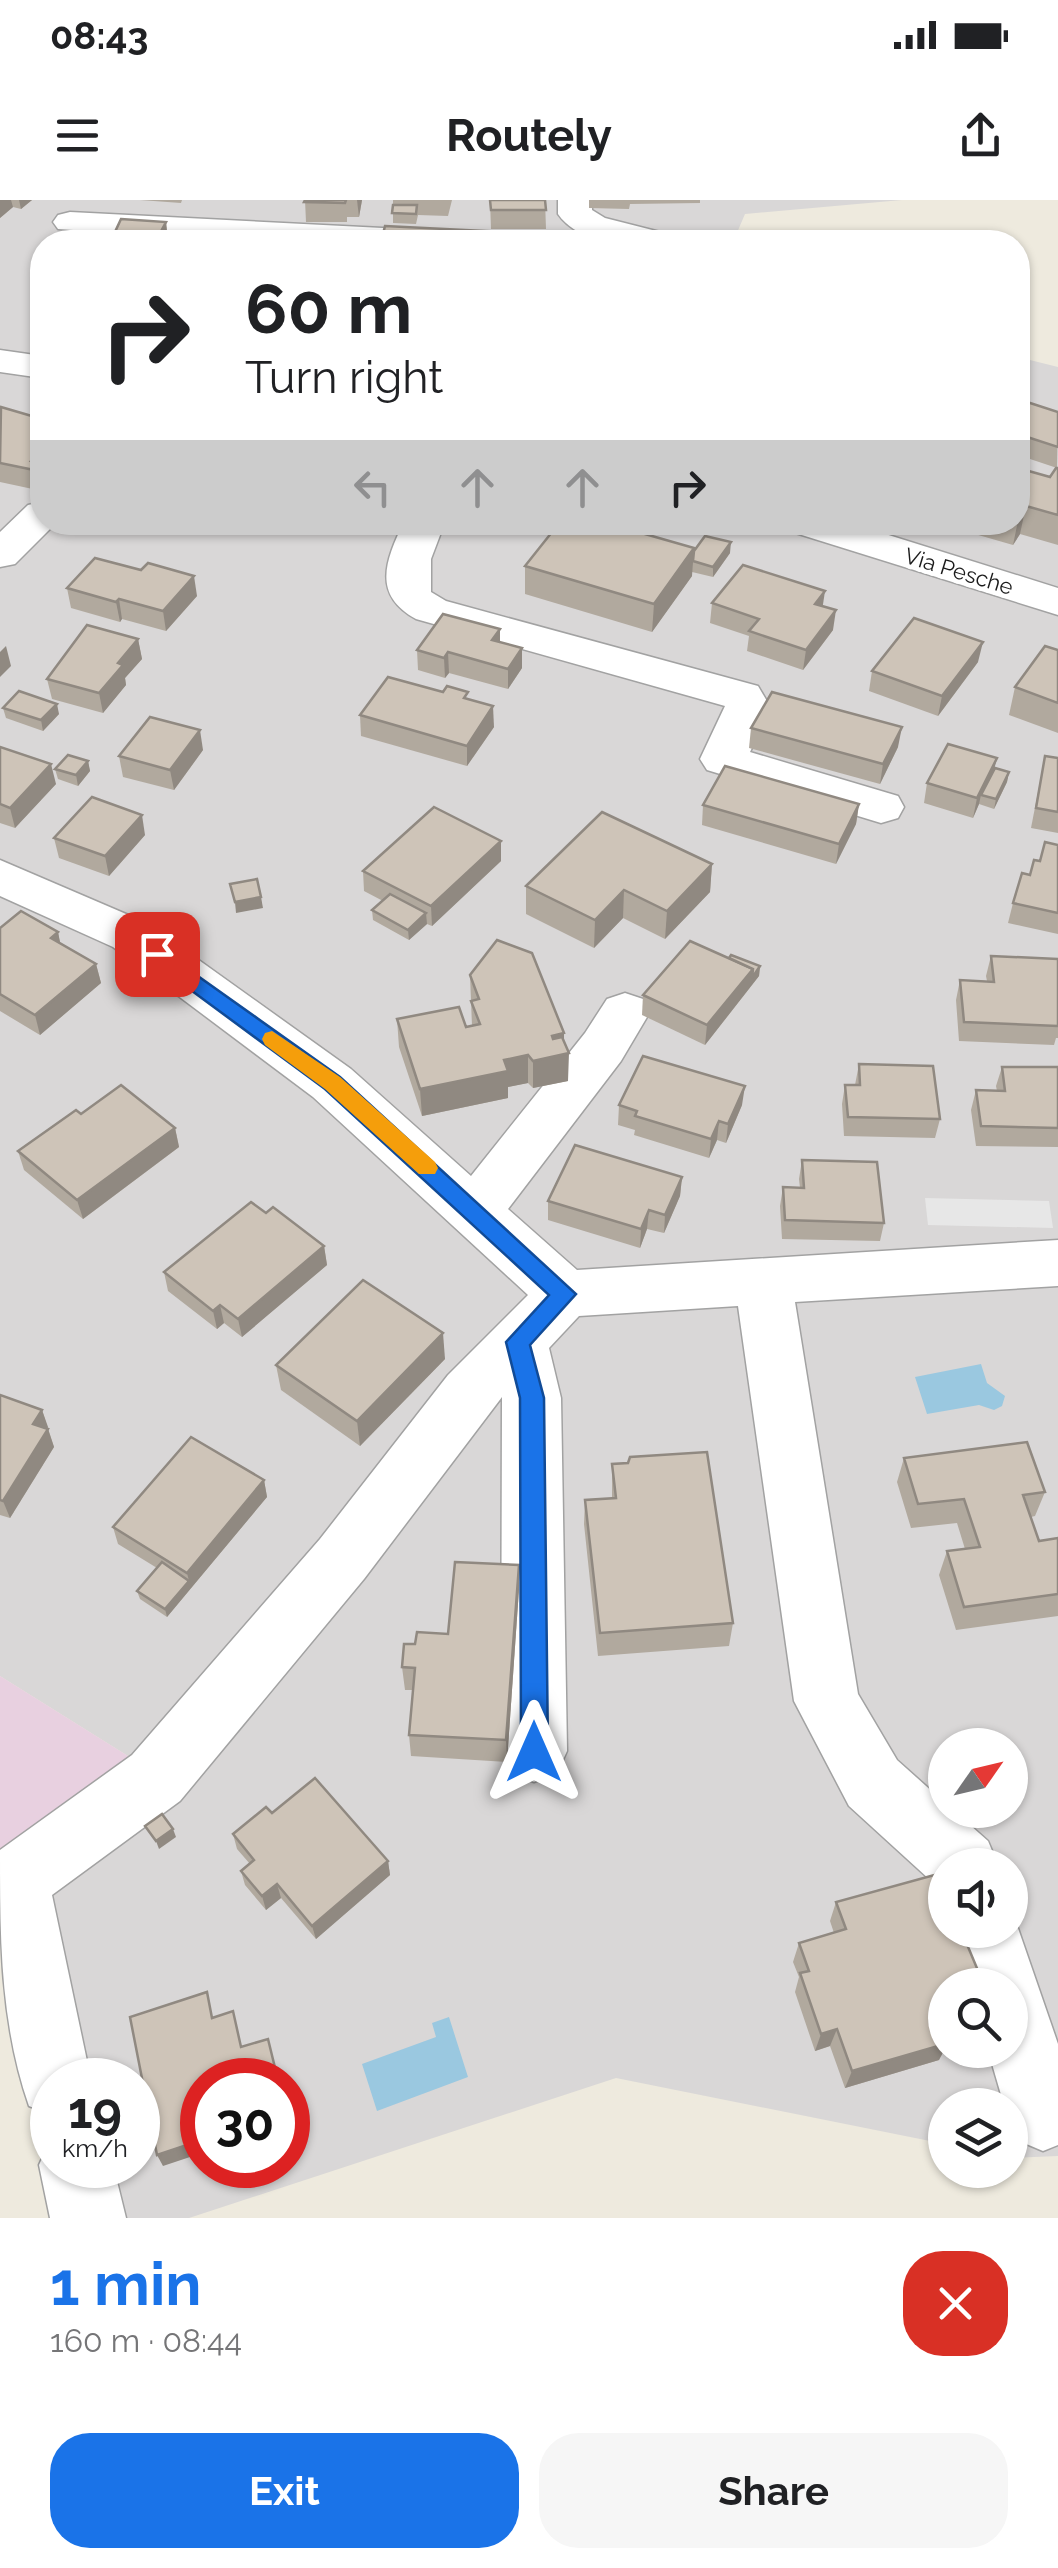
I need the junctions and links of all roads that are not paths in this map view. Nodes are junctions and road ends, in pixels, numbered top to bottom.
1 (575, 200) edge
2 (72, 221) edge
3 (231, 230) edge
4 (610, 230) edge
5 (0, 361) edge
6 (30, 365) edge
7 (30, 526) edge
8 (419, 535) edge
9 (844, 535) edge
10 (0, 555) edge
11 (1058, 602) edge
12 (881, 808) dead end
13 (0, 877) edge
14 (625, 1012) dead end
15 (474, 1211) junction
16 (1058, 1263) edge
17 (763, 1282) junction
18 (564, 1294) junction
19 (518, 1342) junction
20 (534, 1752) dead end
21 (945, 1848) edge
22 (8, 1886) edge
23 (51, 2058) edge
24 (1028, 2064) edge
25 (1043, 2114) dead end
26 (81, 2188) edge
27 (88, 2218) edge

1 - 4 street
2 - 3 street
5 - 6 street
7 - 10 street
8 - 12 street
9 - 11 street, Via Pesche
13 - 15 street
14 - 15 street
15 - 18 street
16 - 17 street
17 - 18 street
17 - 21 street
18 - 19 street
19 - 20 street
19 - 22 street
22 - 23 street
24 - 25 street
26 - 27 street

